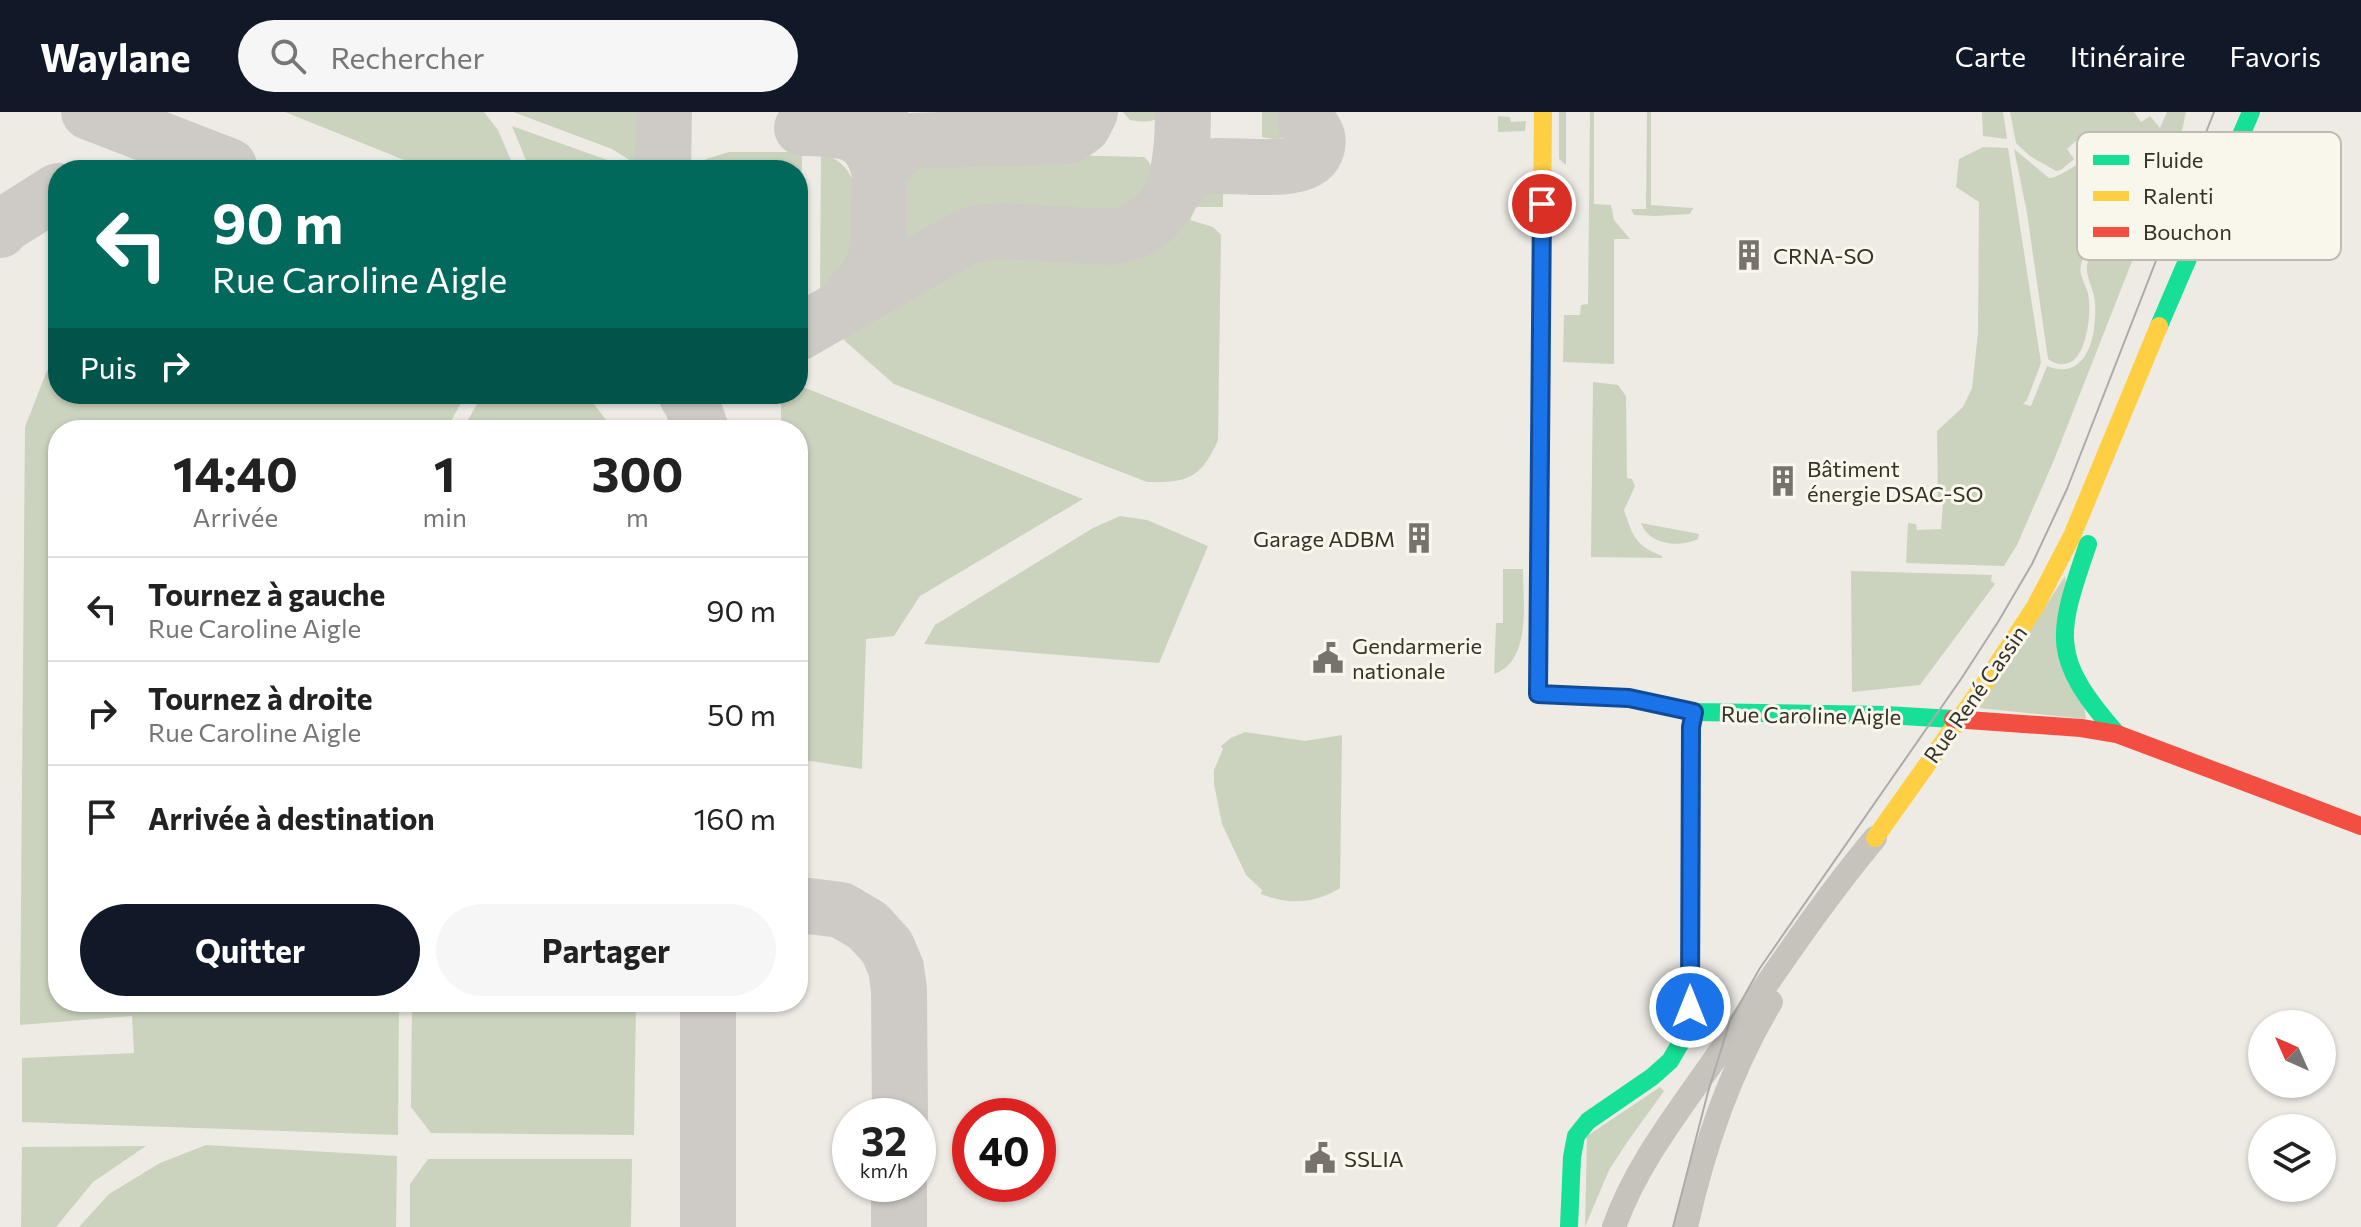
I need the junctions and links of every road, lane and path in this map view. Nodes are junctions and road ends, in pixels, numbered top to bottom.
1 (1543, 112) edge
2 (2251, 112) edge
3 (2243, 132) edge
4 (2188, 260) edge
5 (2155, 339) junction
6 (1694, 712) junction
7 (1957, 721) junction
8 (2117, 734) junction
9 (2361, 826) edge
10 (1875, 838) junction
11 (1569, 1227) edge
12 (1614, 1227) edge
13 (1686, 1227) edge

1 - 6 street, Rue Caroline Aigle
2 - 3 street, Rue René Cassin
4 - 5 street, Rue René Cassin
5 - 7 street, Rue René Cassin
5 - 8 street
6 - 7 street, Rue Caroline Aigle
6 - 11 street
7 - 8 street, Rue Caroline Aigle
7 - 10 street, Rue René Cassin
8 - 9 street, Rue Caroline Aigle
10 - 12 street, Rue René Cassin
10 - 13 street

